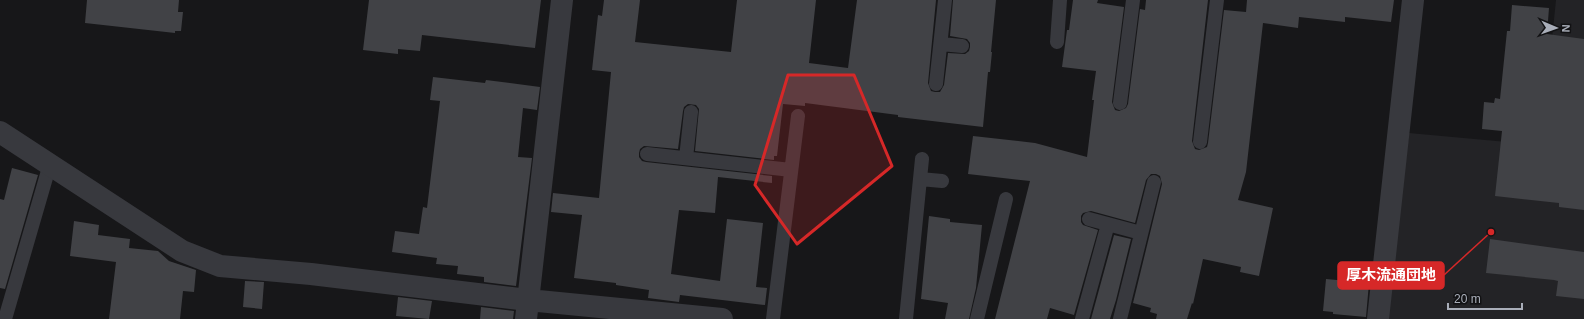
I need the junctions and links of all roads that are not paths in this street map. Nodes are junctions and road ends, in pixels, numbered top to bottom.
1 (562, 0) edge
2 (945, 0) edge
3 (1060, 0) edge
4 (1133, 0) edge
5 (1217, 0) edge
6 (1413, 0) edge
7 (1057, 42) dead end
8 (941, 44) junction
9 (962, 46) dead end
10 (936, 84) dead end
11 (1120, 103) dead end
12 (691, 112) dead end
13 (798, 116) dead end
14 (0, 132) edge
15 (1200, 142) dead end
16 (647, 154) dead end
17 (686, 158) junction
18 (922, 159) dead end
19 (50, 164) junction
20 (791, 170) junction
21 (920, 179) junction
22 (942, 181) dead end
23 (1154, 182) dead end
24 (1006, 199) dead end
25 (1089, 219) dead end
26 (1108, 224) junction
27 (1141, 233) junction
28 (527, 310) edge
29 (578, 312) edge
30 (624, 314) edge
31 (5, 319) edge
32 (722, 319) edge
33 (773, 319) edge
34 (906, 319) edge
35 (977, 319) edge
36 (1082, 319) edge
37 (1120, 319) edge
38 (1378, 319) edge

1 - 28 street
2 - 8 lane
3 - 7 lane
4 - 11 lane
5 - 15 lane
6 - 38 street
8 - 9 lane
8 - 10 lane
12 - 17 lane
13 - 20 lane
14 - 19 street
16 - 17 lane
17 - 20 lane
18 - 21 lane
19 - 28 street
19 - 31 lane
20 - 33 lane
21 - 22 lane
21 - 34 lane
23 - 27 lane
24 - 35 lane
25 - 26 lane
26 - 27 lane
26 - 36 lane
27 - 37 lane
28 - 29 street
29 - 30 street
30 - 32 street

